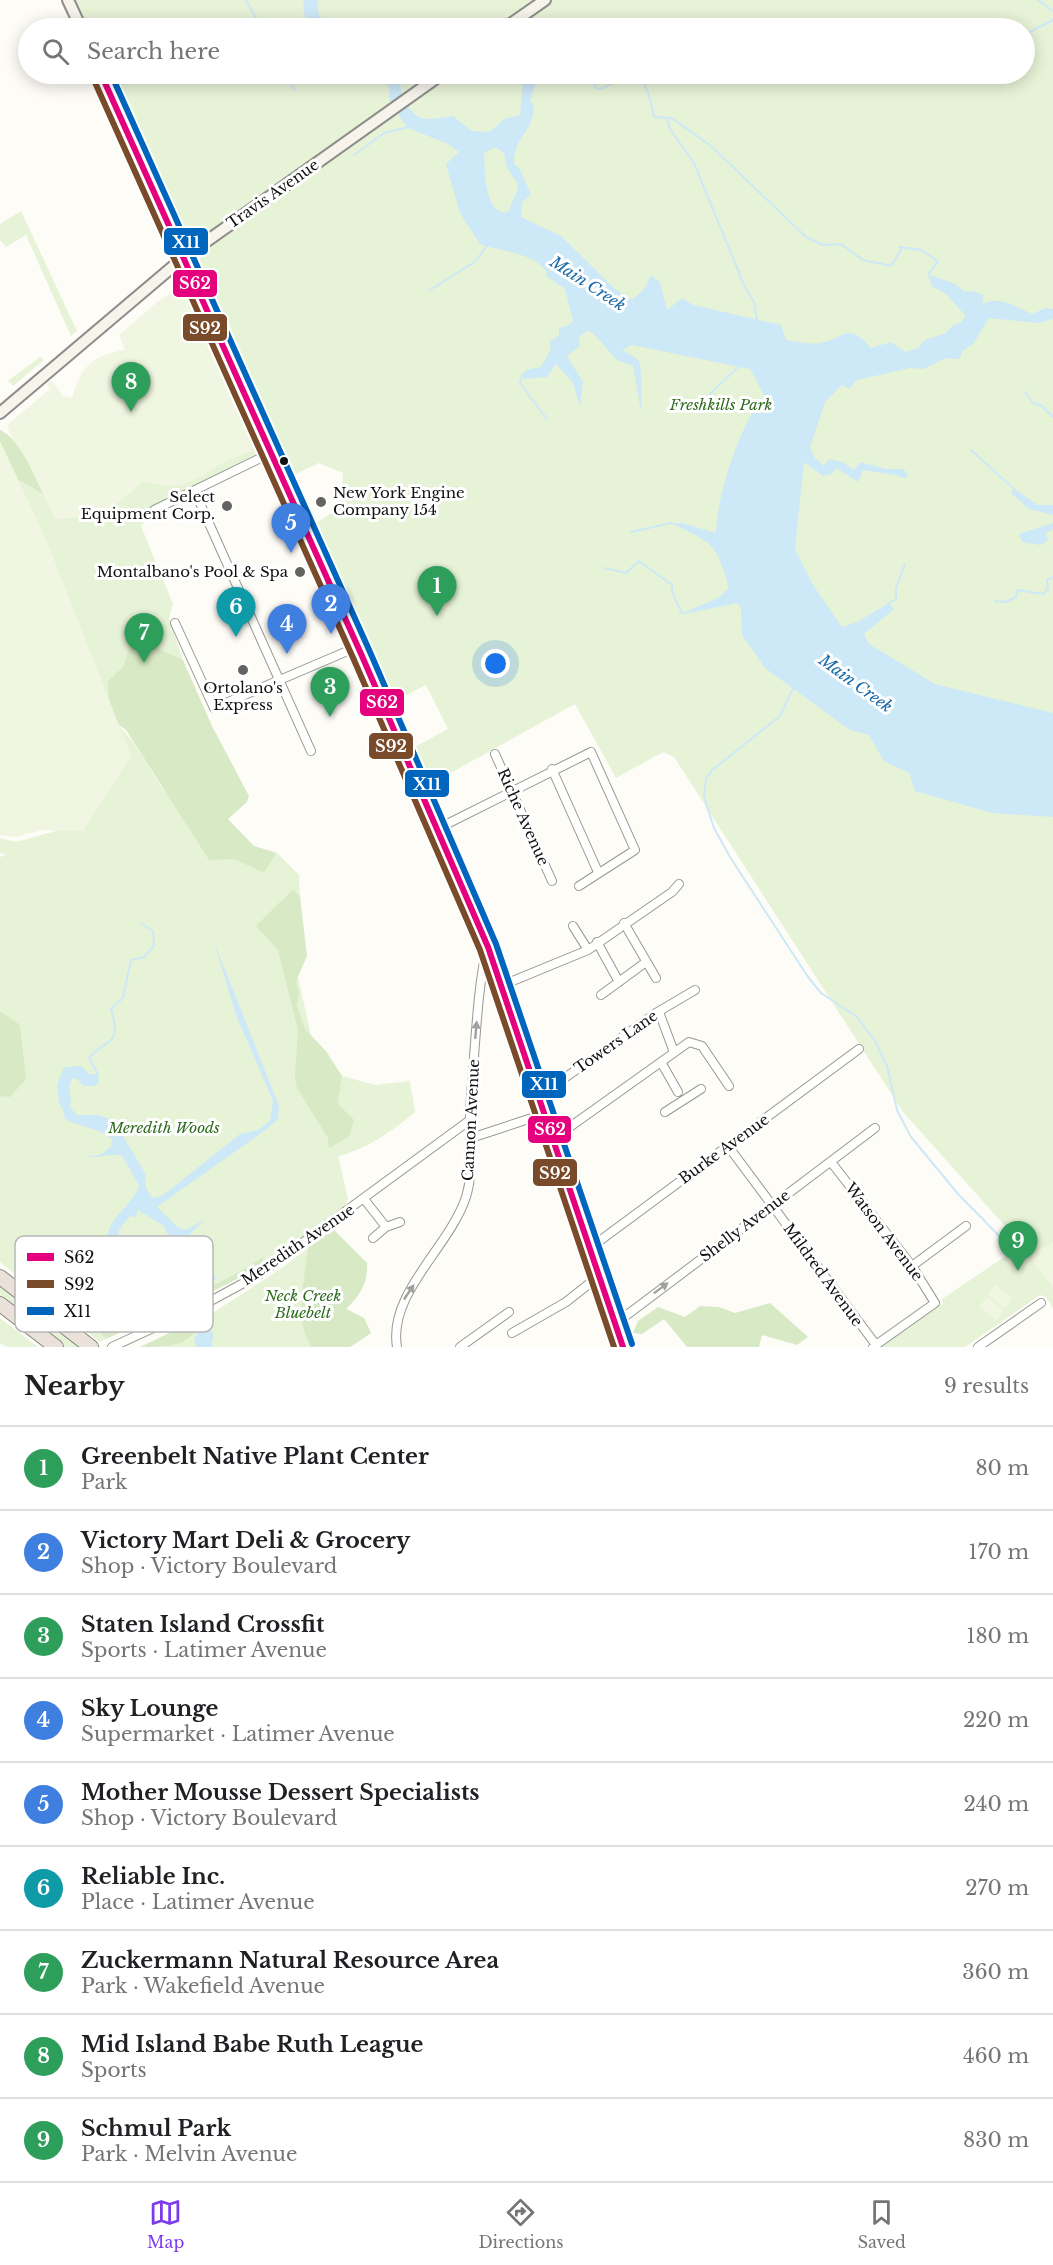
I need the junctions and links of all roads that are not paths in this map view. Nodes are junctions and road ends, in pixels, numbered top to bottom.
1 (68, 0) edge
2 (544, 0) edge
3 (76, 18) edge
4 (519, 18) edge
5 (105, 84) edge
6 (428, 84) edge
7 (183, 258) junction
8 (0, 413) edge
9 (271, 453) junction
10 (195, 492) junction
11 (154, 510) dead end
12 (175, 623) dead end
13 (357, 647) junction
14 (278, 679) junction
15 (311, 751) dead end
16 (495, 754) dead end
17 (552, 769) junction
18 (511, 791) junction
19 (437, 829) junction
20 (598, 872) junction
21 (552, 881) dead end
22 (679, 884) dead end
23 (579, 886) dead end
24 (624, 923) junction
25 (573, 926) dead end
26 (597, 942) junction
27 (488, 947) junction
28 (588, 950) junction
29 (646, 962) junction
30 (656, 978) dead end
31 (619, 982) junction
32 (503, 985) junction
33 (695, 990) dead end
34 (601, 995) dead end
35 (659, 1012) junction
36 (859, 1049) dead end
37 (674, 1052) junction
38 (661, 1062) junction
39 (729, 1086) dead end
40 (701, 1089) dead end
41 (678, 1092) junction
42 (538, 1097) junction
43 (688, 1097) junction
44 (678, 1104) junction
45 (664, 1112) dead end
46 (544, 1114) junction
47 (470, 1120) junction
48 (875, 1128) dead end
49 (471, 1138) junction
50 (553, 1139) junction
51 (728, 1146) junction
52 (831, 1162) junction
53 (364, 1199) junction
54 (772, 1205) junction
55 (400, 1222) dead end
56 (966, 1226) dead end
57 (386, 1227) junction
58 (373, 1238) dead end
59 (590, 1248) junction
60 (912, 1266) junction
61 (0, 1270) edge
62 (600, 1276) junction
63 (0, 1277) edge
64 (15, 1284) edge
65 (15, 1289) edge
66 (213, 1300) edge
67 (1041, 1303) dead end
68 (0, 1304) edge
69 (509, 1312) dead end
70 (15, 1316) edge
71 (615, 1324) junction
72 (36, 1332) edge
73 (70, 1332) edge
74 (145, 1332) edge
75 (512, 1333) dead end
76 (874, 1346) edge
77 (56, 1347) edge
78 (91, 1347) edge
79 (112, 1347) edge
80 (397, 1347) edge
81 (460, 1347) edge
82 (623, 1347) edge
83 (978, 1347) edge

1 - 3 main road
2 - 4 main road
5 - 7 main road
6 - 7 main road, Travis Avenue
7 - 8 main road, Travis Avenue
7 - 9 main road
9 - 10 street
9 - 13 main road
10 - 11 street
10 - 14 street
12 - 14 street
13 - 14 street
13 - 19 main road
14 - 15 street
16 - 18 street, Riche Avenue
17 - 18 street
17 - 20 street
17 - 20 street
18 - 19 street
18 - 21 street, Riche Avenue
19 - 27 main road
20 - 23 street
22 - 24 street
24 - 26 street
24 - 29 street
25 - 28 street
26 - 28 street
26 - 31 street
27 - 32 main road
47 -> 27 street, Cannon Avenue
28 - 32 street
29 - 30 street
29 - 31 street
31 - 34 street
32 - 42 main road
33 - 35 street, Towers Lane
35 - 37 street
35 - 42 street, Towers Lane
36 - 51 street, Burke Avenue
37 - 38 street
37 - 39 street
38 - 41 street
38 - 50 street
40 - 43 street
41 - 43 street
41 - 44 street
42 - 46 main road
43 - 44 street
44 - 45 street
46 - 49 street
46 - 50 main road
47 - 49 street, Cannon Avenue
47 - 53 street, Meredith Avenue
48 - 52 street, Shelly Avenue
80 -> 49 street, Cannon Avenue
50 - 59 main road
51 - 54 street, Mildred Avenue
51 - 59 street, Burke Avenue
52 - 54 street, Shelly Avenue
52 - 60 street, Watson Avenue
53 - 57 street
53 - 66 street, Meredith Avenue
71 -> 54 street, Shelly Avenue
54 - 76 street, Mildred Avenue
55 - 57 street
56 - 60 street
57 - 58 street
59 - 62 main road
60 - 76 street, Watson Avenue
61 - 64 highway
62 - 71 main road
62 - 75 street
63 - 65 highway
67 - 83 street
68 - 70 highway
69 - 81 street
71 - 82 main road
72 - 77 highway
73 - 78 highway
74 - 79 street, Meredith Avenue

